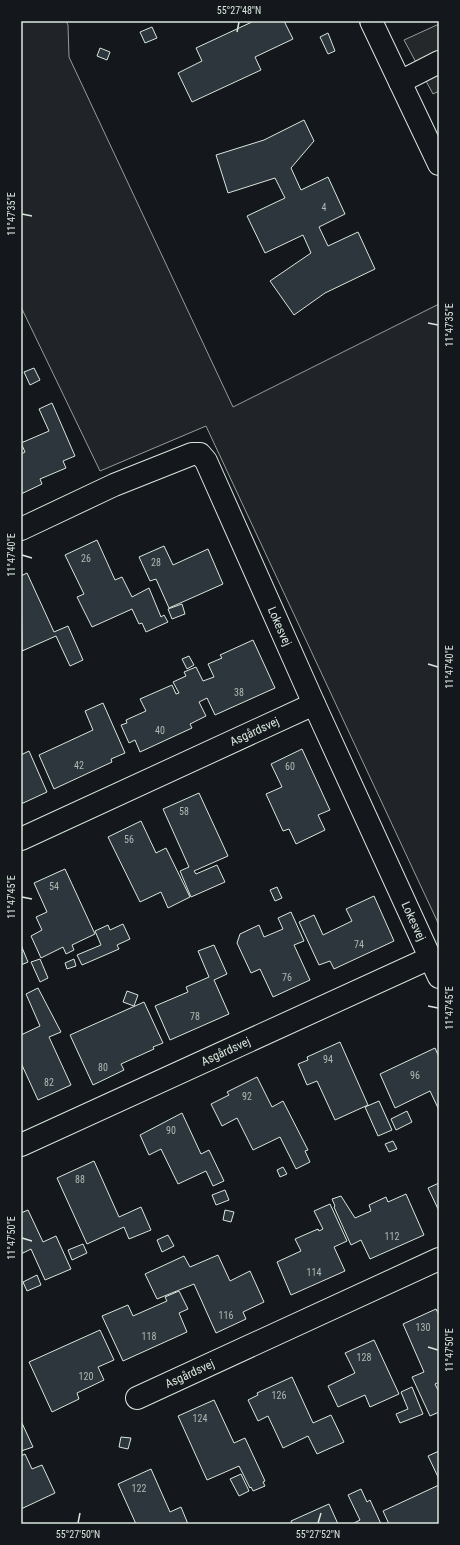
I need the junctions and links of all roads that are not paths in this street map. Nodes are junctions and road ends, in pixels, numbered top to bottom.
1 (371, 21) edge
2 (439, 62) edge
3 (400, 82) junction
4 (439, 164) edge
5 (21, 530) edge
6 (314, 704) junction
7 (21, 839) edge
8 (435, 967) edge
9 (21, 1145) edge
10 (439, 1259) edge
11 (137, 1398) dead end

1 - 3 street
2 - 3 street
3 - 4 street
5 - 6 street, Lokesvej
6 - 7 street, Asgårdsvej
6 - 8 street, Lokesvej
8 - 9 street, Asgårdsvej
10 - 11 street, Asgårdsvej

